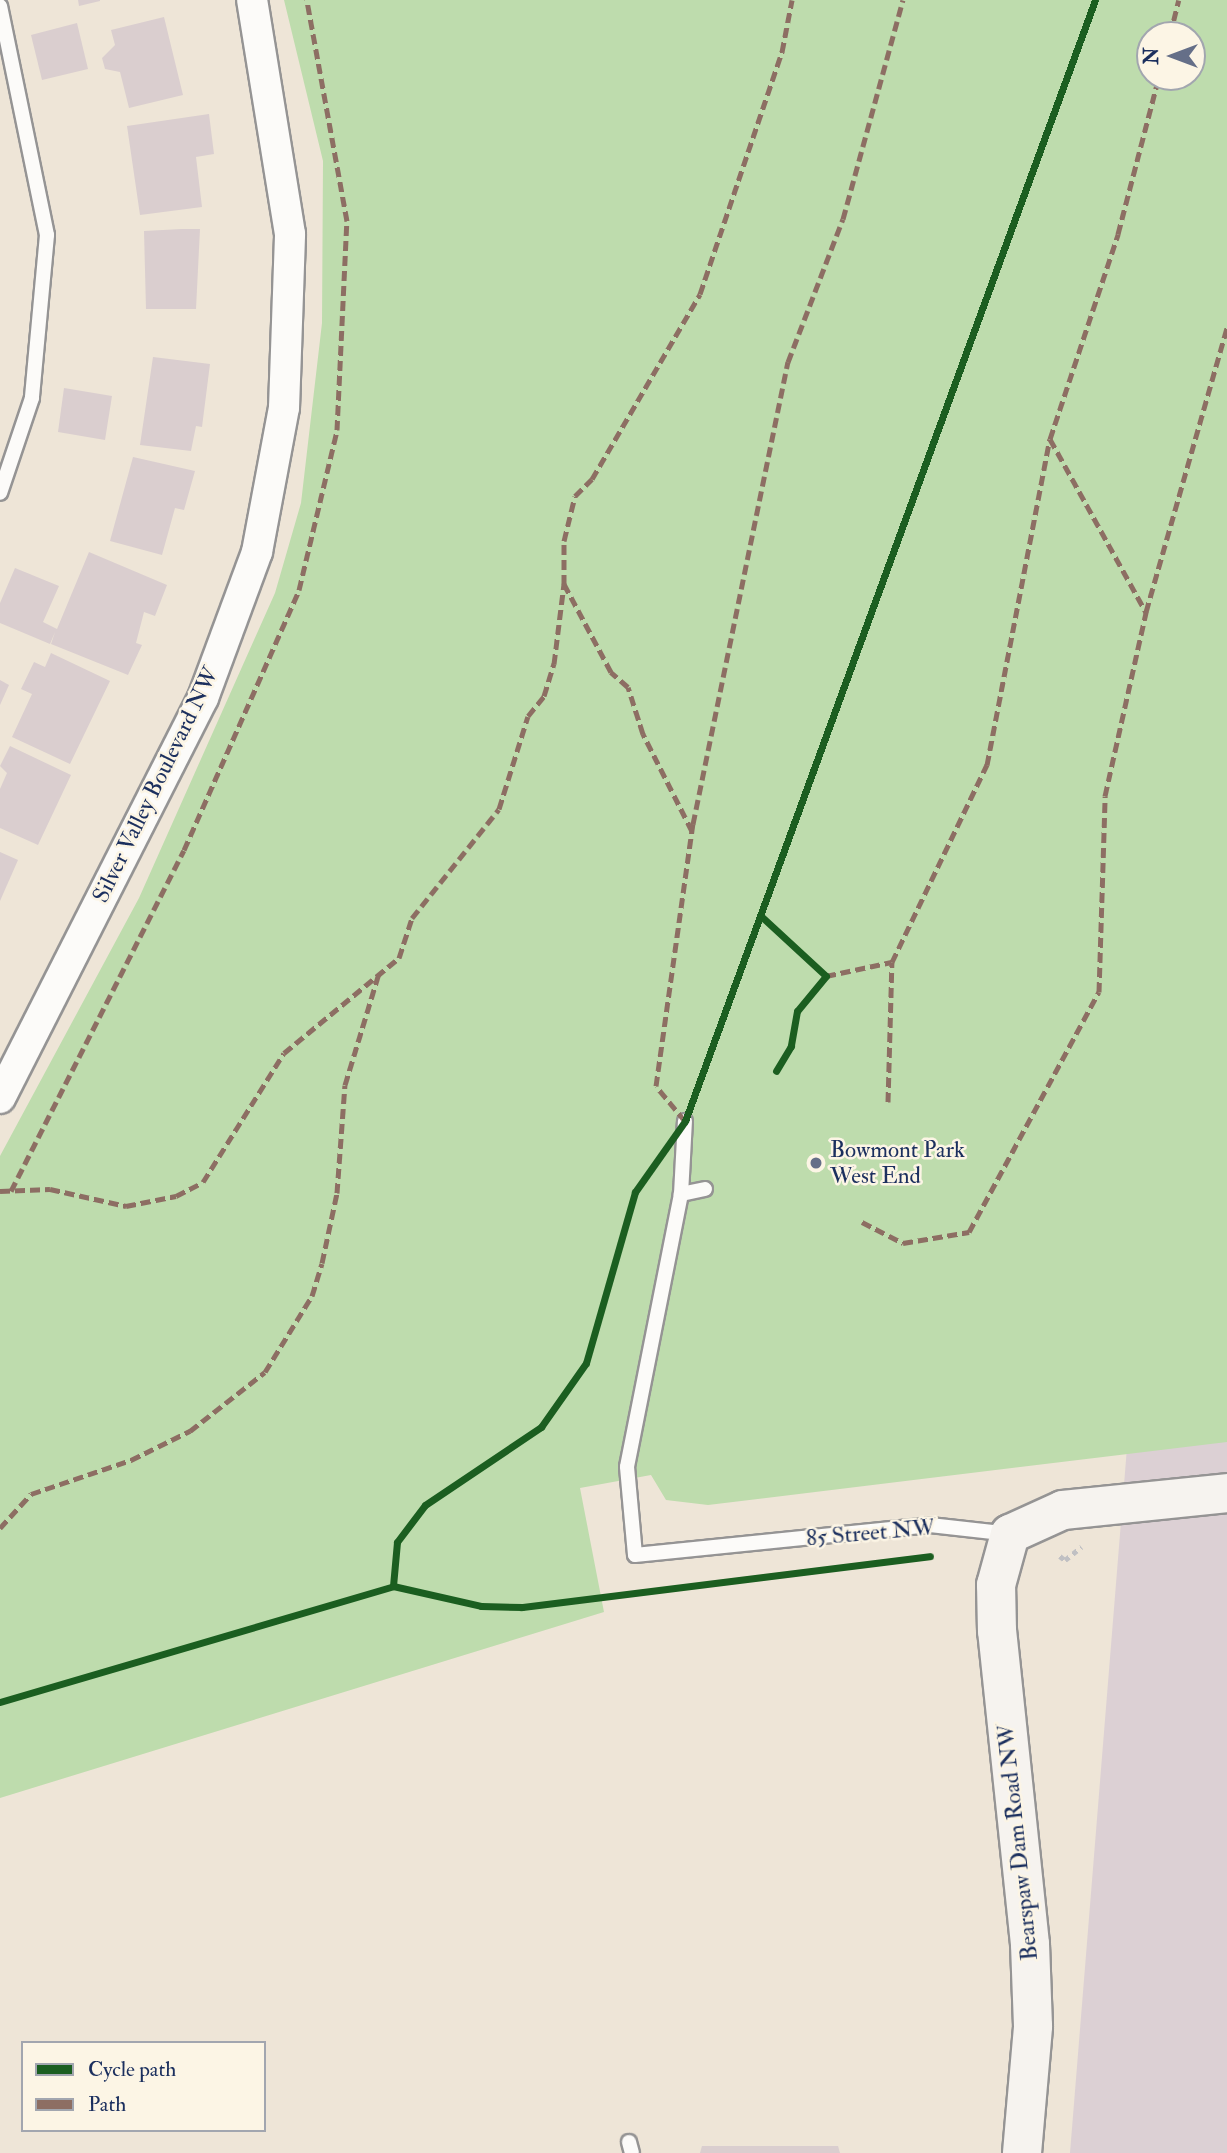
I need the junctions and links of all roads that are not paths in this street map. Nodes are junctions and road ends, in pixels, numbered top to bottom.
1 (252, 0) edge
2 (0, 6) edge
3 (0, 493) edge
4 (0, 1098) edge
5 (685, 1121) dead end
6 (705, 1189) dead end
7 (681, 1195) junction
8 (1227, 1493) edge
9 (1010, 1534) junction
10 (1022, 2153) edge

1 - 4 street, Silver Valley Boulevard NW
2 - 3 lane
5 - 7 lane
6 - 7 lane
7 - 9 lane, 85 Street NW
8 - 9 street
9 - 10 street, Bearspaw Dam Road NW

